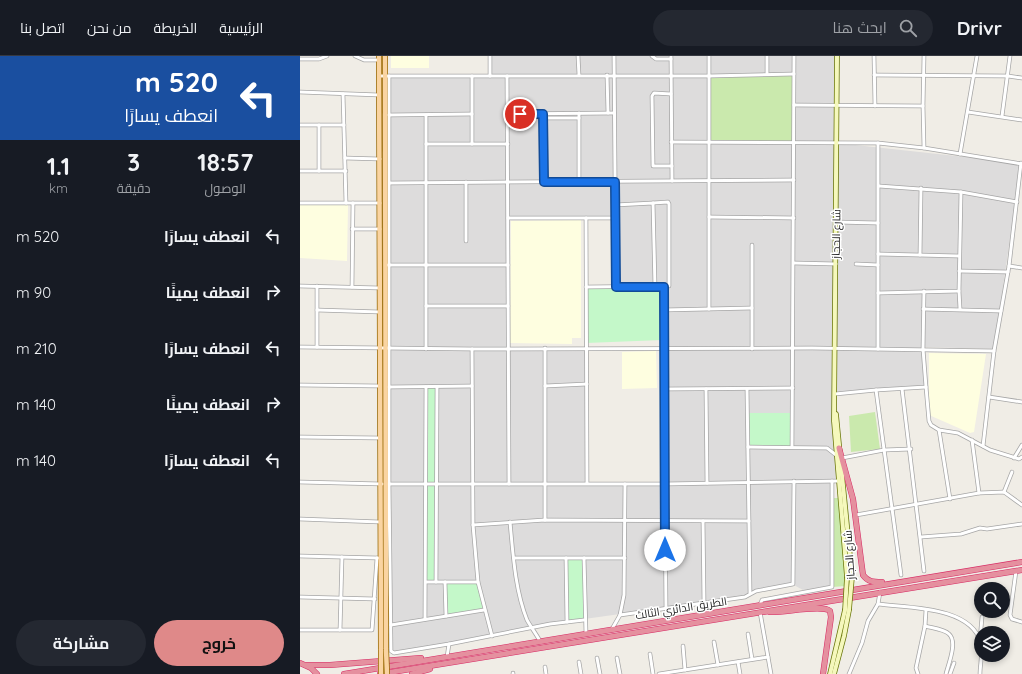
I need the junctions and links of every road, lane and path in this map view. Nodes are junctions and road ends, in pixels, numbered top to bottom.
1 (325, 56) edge
2 (354, 56) edge
3 (385, 56) edge
4 (490, 56) edge
5 (578, 56) edge
6 (614, 56) edge
7 (652, 56) edge
8 (709, 56) edge
9 (767, 56) edge
10 (794, 56) edge
11 (837, 56) edge
12 (874, 56) edge
13 (924, 56) edge
14 (977, 56) edge
15 (1010, 56) edge
16 (671, 57) edge
17 (379, 58) edge
18 (300, 59) edge
19 (767, 74) junction
20 (794, 74) junction
21 (874, 75) junction
22 (924, 75) junction
23 (974, 75) junction
24 (384, 76) junction
25 (472, 76) junction
26 (490, 76) junction
27 (508, 76) junction
28 (579, 76) junction
29 (607, 76) junction
30 (614, 76) junction
31 (671, 76) junction
32 (709, 76) junction
33 (1008, 76) junction
34 (1022, 78) edge
35 (300, 92) edge
36 (343, 94) junction
37 (379, 94) junction
38 (671, 94) junction
39 (794, 105) junction
40 (837, 105) junction
41 (875, 106) junction
42 (922, 106) junction
43 (968, 112) junction
44 (579, 113) junction
45 (608, 113) junction
46 (614, 113) junction
47 (472, 114) junction
48 (508, 114) junction
49 (543, 114) junction
50 (387, 115) junction
51 (426, 115) junction
52 (1002, 116) junction
53 (543, 118) junction
54 (579, 118) junction
55 (1022, 120) edge
56 (344, 124) junction
57 (300, 125) edge
58 (319, 125) junction
59 (671, 142) junction
60 (709, 142) junction
61 (794, 143) junction
62 (837, 143) junction
63 (878, 143) junction
64 (426, 144) junction
65 (472, 144) junction
66 (508, 144) junction
67 (924, 148) junction
68 (960, 154) junction
69 (345, 158) junction
70 (380, 159) junction
71 (1022, 163) edge
72 (672, 166) junction
73 (300, 171) edge
74 (320, 171) junction
75 (346, 171) junction
76 (794, 180) junction
77 (672, 181) junction
78 (709, 181) junction
79 (426, 182) junction
80 (466, 182) junction
81 (508, 182) junction
82 (544, 182) junction
83 (579, 182) junction
84 (615, 182) junction
85 (387, 183) junction
86 (879, 186) junction
87 (921, 188) junction
88 (961, 192) junction
89 (1017, 202) junction
90 (300, 203) edge
91 (346, 203) junction
92 (353, 203) junction
93 (380, 203) junction
94 (653, 203) junction
95 (615, 204) junction
96 (709, 217) junction
97 (508, 218) junction
98 (586, 218) junction
99 (615, 218) junction
100 (794, 218) junction
101 (836, 222) junction
102 (878, 223) junction
103 (352, 229) junction
104 (380, 229) junction
105 (466, 241) dead end
106 (752, 245) dead end
107 (878, 254) junction
108 (920, 255) junction
109 (960, 256) junction
110 (794, 263) junction
111 (508, 264) junction
112 (836, 264) junction
113 (856, 264) dead end
114 (388, 265) junction
115 (426, 265) junction
116 (878, 265) junction
117 (1009, 266) junction
118 (1022, 268) edge
119 (959, 271) junction
120 (1008, 272) junction
121 (300, 286) edge
122 (317, 286) junction
123 (352, 287) junction
124 (586, 287) junction
125 (616, 287) junction
126 (655, 287) junction
127 (664, 287) junction
128 (380, 288) junction
129 (959, 291) junction
130 (924, 292) junction
131 (878, 293) junction
132 (426, 306) junction
133 (508, 306) junction
134 (752, 308) junction
135 (709, 309) junction
136 (924, 309) junction
137 (960, 309) junction
138 (316, 310) junction
139 (663, 310) junction
140 (380, 312) junction
141 (1001, 312) junction
142 (300, 347) edge
143 (317, 347) junction
144 (545, 348) junction
145 (586, 348) junction
146 (793, 348) junction
147 (385, 349) junction
148 (426, 349) junction
149 (472, 349) junction
150 (508, 349) junction
151 (663, 349) junction
152 (752, 349) junction
153 (835, 349) junction
154 (878, 349) junction
155 (923, 349) junction
156 (994, 351) junction
157 (587, 384) junction
158 (300, 385) edge
159 (472, 386) junction
160 (545, 386) junction
161 (385, 387) junction
162 (426, 387) junction
163 (437, 387) junction
164 (926, 387) junction
165 (793, 388) junction
166 (664, 389) junction
167 (706, 389) junction
168 (747, 389) junction
169 (902, 389) junction
170 (876, 390) junction
171 (835, 394) junction
172 (988, 397) junction
173 (1022, 402) edge
174 (835, 412) junction
175 (939, 430) junction
176 (300, 437) edge
177 (380, 438) junction
178 (972, 440) junction
179 (1022, 445) edge
180 (792, 446) junction
181 (982, 446) junction
182 (748, 447) junction
183 (839, 448) junction
184 (911, 449) junction
185 (884, 450) junction
186 (836, 455) junction
187 (1022, 457) edge
188 (842, 458) junction
189 (1014, 458) junction
190 (1012, 472) dead end
191 (794, 481) junction
192 (832, 481) junction
193 (838, 481) junction
194 (300, 482) edge
195 (587, 483) junction
196 (707, 483) junction
197 (749, 483) junction
198 (385, 484) junction
199 (426, 484) junction
200 (437, 484) junction
201 (472, 484) junction
202 (509, 484) junction
203 (545, 484) junction
204 (625, 484) junction
205 (665, 484) junction
206 (1004, 492) junction
207 (979, 493) junction
208 (950, 499) junction
209 (917, 504) junction
210 (1022, 505) edge
211 (892, 508) junction
212 (856, 515) junction
213 (300, 520) edge
214 (545, 520) junction
215 (625, 520) junction
216 (665, 520) junction
217 (704, 521) junction
218 (749, 521) junction
219 (380, 522) junction
220 (510, 522) junction
221 (1022, 524) edge
222 (473, 525) junction
223 (921, 537) junction
224 (300, 556) edge
225 (342, 557) junction
226 (378, 558) junction
227 (514, 558) junction
228 (566, 558) junction
229 (584, 558) junction
230 (625, 558) junction
231 (1022, 562) edge
232 (1022, 570) edge
233 (924, 571) dead end
234 (1016, 571) junction
235 (901, 575) dead end
236 (849, 577) junction
237 (426, 582) junction
238 (436, 582) junction
239 (444, 582) junction
240 (478, 582) junction
241 (896, 582) junction
242 (880, 592) junction
243 (750, 593) junction
244 (300, 598) edge
245 (341, 598) junction
246 (375, 600) junction
247 (704, 603) junction
248 (878, 604) junction
249 (760, 605) junction
250 (666, 609) junction
251 (484, 610) junction
252 (847, 610) junction
253 (926, 610) junction
254 (762, 611) junction
255 (620, 615) junction
256 (446, 616) junction
257 (982, 618) dead end
258 (425, 619) junction
259 (584, 620) junction
260 (567, 622) junction
261 (1022, 622) edge
262 (391, 625) junction
263 (925, 626) junction
264 (981, 626) edge
265 (532, 627) junction
266 (612, 629) junction
267 (300, 630) edge
268 (340, 630) junction
269 (974, 631) edge
270 (586, 634) junction
271 (748, 634) dead end
272 (492, 636) junction
273 (540, 641) junction
274 (714, 642) dead end
275 (448, 644) junction
276 (683, 646) dead end
277 (650, 654) dead end
278 (447, 657) junction
279 (768, 657) junction
280 (597, 658) dead end
281 (617, 658) dead end
282 (430, 659) junction
283 (752, 659) junction
284 (579, 662) dead end
285 (738, 662) junction
286 (980, 662) edge
287 (302, 663) edge
288 (954, 663) dead end
289 (438, 665) junction
290 (718, 665) junction
291 (545, 667) dead end
292 (686, 670) junction
293 (315, 672) edge
294 (680, 672) edge
295 (344, 674) edge
296 (380, 674) edge
297 (387, 674) edge
298 (412, 674) edge
299 (546, 674) edge
300 (581, 674) edge
301 (600, 674) edge
302 (620, 674) edge
303 (653, 674) edge
304 (660, 674) edge
305 (740, 674) edge
306 (771, 674) edge
307 (823, 674) edge
308 (830, 674) edge
309 (834, 674) edge
310 (849, 674) edge
311 (918, 674) edge
312 (946, 674) edge
313 (950, 674) edge
314 (980, 674) edge

1 - 18 street
2 - 17 street
3 - 24 main road
4 - 26 street
5 - 28 street
6 - 30 street
7 - 16 street
8 - 32 street
9 - 19 street
10 - 20 street
11 - 40 main road, شارع الحجاز
12 - 21 street
13 - 22 street
14 - 23 street
15 - 33 street
16 - 31 street
17 - 24 main road
19 - 20 street
19 - 32 street
20 - 39 street
21 - 22 street
21 - 41 street
22 - 23 street
22 - 42 street
23 - 33 street
23 - 43 street
24 - 25 street
24 - 37 main road
24 - 50 main road
25 - 26 street
25 - 47 street
26 - 27 street
27 - 28 street
27 - 48 street
28 - 29 street
29 - 30 street
29 - 45 street
30 - 31 street
30 - 46 street
31 - 32 street
31 - 38 street
32 - 60 street
33 - 34 street
33 - 52 street
35 - 36 street
36 - 37 street
36 - 56 street
37 - 70 main road
38 - 59 street
38 - 72 street
39 - 40 street
39 - 61 street
40 - 41 street
40 - 62 main road, شارع الحجاز
41 - 42 street
42 - 67 street
43 - 52 street
43 - 68 street
44 - 45 street
44 - 49 street
44 - 54 street
45 - 46 street
46 - 84 street
47 - 51 street
47 - 65 street
48 - 49 street
48 - 66 street
49 - 53 street
50 - 51 street
50 - 85 main road
51 - 64 street
52 - 55 street
53 - 54 street
53 - 82 street
54 - 83 street
56 - 58 street
56 - 69 street
57 - 58 street
58 - 74 street
59 - 60 street
59 - 72 street
60 - 61 street
60 - 78 street
61 - 62 street
61 - 76 street
62 - 63 street
62 - 101 main road, شارع الحجاز
63 - 67 street
63 - 86 street
64 - 65 street
64 - 79 street
65 - 66 street
66 - 81 street
67 - 68 street
68 - 71 street
69 - 70 street
69 - 75 street
70 - 93 main road
71 - 89 street
72 - 77 street
73 - 74 street
74 - 75 street
75 - 91 street
76 - 78 street
76 - 100 street
77 - 78 street
77 - 84 street
78 - 96 street
79 - 80 street
79 - 85 street
79 - 115 street
80 - 81 street
80 - 105 street
81 - 82 street
81 - 97 street
82 - 83 street
83 - 84 street
84 - 95 street
85 - 114 main road
86 - 87 street
86 - 102 street
87 - 88 street
87 - 108 street
88 - 89 street
88 - 109 street
89 - 117 street
90 - 91 street
91 - 92 street
92 - 93 street
92 - 103 street
93 - 104 main road
94 - 95 street
94 - 126 street
94 - 127 street
95 - 99 street
96 - 100 street
96 - 135 street
97 - 98 street
97 - 111 street
98 - 99 street
98 - 124 street
99 - 125 street
100 - 110 street
101 - 102 street
101 - 112 main road, شارع الحجاز
102 - 107 street
103 - 104 street
103 - 123 street
104 - 128 main road
106 - 134 street
107 - 108 street
107 - 116 street
108 - 109 street
109 - 119 street
110 - 112 street
110 - 146 street
111 - 115 street
111 - 133 street
112 - 153 main road, شارع الحجاز
113 - 116 street
114 - 115 street
114 - 147 main road
115 - 132 street
116 - 131 street
117 - 118 street
117 - 120 street
119 - 120 street
119 - 129 street
120 - 141 street
121 - 122 street
122 - 123 street
122 - 138 street
123 - 128 street
124 - 125 street
124 - 145 street
125 - 126 street
126 - 127 street
127 - 139 street
128 - 140 main road
129 - 130 street
129 - 137 street
130 - 131 street
130 - 136 street
131 - 154 street
132 - 133 street
132 - 148 street
133 - 150 street
134 - 135 street
134 - 152 street
135 - 139 street
136 - 137 street
136 - 155 street
137 - 141 street
138 - 140 street
138 - 143 street
139 - 151 street
140 - 147 main road
141 - 156 street
142 - 143 street
143 - 147 street
144 - 145 street
144 - 150 street
144 - 160 street
145 - 151 street
145 - 157 street
146 - 152 street
146 - 153 street
146 - 165 street
147 - 148 street
147 - 161 main road
147 - 161 street
148 - 149 street
149 - 150 street
149 - 159 street
150 - 202 street
151 - 152 street
151 - 166 street
153 - 154 street
153 - 171 main road, شارع الحجاز
154 - 155 street
155 - 156 street
155 - 164 street
156 - 172 street
157 - 160 street
157 - 195 street
158 - 161 street
159 - 163 street
159 - 201 street
160 - 203 street
161 - 162 street
161 - 177 main road
161 - 198 main road
162 - 163 street
162 - 199 street
163 - 200 street
164 - 169 street
164 - 175 street
165 - 168 street
165 - 180 street
166 - 167 street
166 - 205 street
167 - 168 street
167 - 196 street
168 - 182 street
169 - 170 street
169 - 184 street
170 - 171 street
170 - 185 street
171 - 174 main road, شارع الحجاز
172 - 173 street
172 - 181 street
174 - 183 main road, شارع الحجاز
174 - 186 main road, شارع الحجاز
175 - 178 street
175 - 208 street
176 - 177 street
177 - 198 main road
178 - 181 street
178 - 207 street
179 - 189 street
180 - 182 street
180 - 186 street
181 - 189 street
182 - 197 street
183 - 188 highway
183 - 236 main road, شارع الحجاز
184 - 185 street
184 - 209 street
185 - 188 street
185 - 211 street
186 - 193 main road, شارع الحجاز
187 - 189 street
188 - 212 highway
190 - 206 street
191 - 192 street
191 - 197 street
191 - 243 street
192 - 193 street
192 - 249 street
193 - 236 main road, شارع الحجاز
194 - 198 street
195 - 203 street
195 - 204 street
196 - 197 street
196 - 205 street
197 - 218 street
198 - 199 street
198 - 219 main road
198 - 262 street
198 - 297 main road, bridge
199 - 200 street
199 - 237 street
200 - 201 street
200 - 238 street
201 - 202 street
201 - 222 street
202 - 203 street
203 - 214 street
204 - 205 street
204 - 215 street
205 - 216 street
206 - 207 street
206 - 210 street
207 - 208 street
208 - 209 street
209 - 211 street
209 - 223 street
211 - 212 street
211 - 235 street
212 - 241 highway
213 - 219 street
214 - 215 street
214 - 220 street
215 - 216 street
215 - 230 street
216 - 217 street
216 - 250 street
217 - 218 street
217 - 247 street
218 - 243 street
219 - 226 main road
220 - 222 street
220 - 227 street
221 - 223 street
222 - 240 street
223 - 233 street
224 - 225 street
225 - 226 street
225 - 245 street
226 - 246 street
226 - 296 main road, bridge
227 - 228 street
227 - 265 street
228 - 229 street
228 - 260 street
229 - 230 street
229 - 259 street
230 - 255 street
231 - 241 highway, الطريق الدائري الثالث
232 - 234 highway, الطريق الدائري الثالث
234 - 242 highway, الطريق الدائري الثالث
234 - 261 street
236 - 252 main road, شارع الحجاز, bridge
237 - 238 street
237 - 258 street
238 - 239 street
239 - 240 street
239 - 256 street
240 - 251 street
241 - 249 highway, الطريق الدائري الثالث
242 - 248 street
242 - 254 highway, الطريق الدائري الثالث
243 - 247 street
244 - 245 street
245 - 246 street
245 - 268 street
246 - 268 street
247 - 250 street
248 - 253 street
248 - 310 street
249 - 266 highway, الطريق الدائري الثالث
250 - 255 street
251 - 256 street
251 - 272 street
252 - 308 main road, شارع الحجاز
252 - 309 main road, شارع الحجاز
253 - 263 street
253 - 269 street
254 - 279 street
254 - 289 highway, الطريق الدائري الثالث
254 - 307 highway
255 - 266 street
256 - 258 street
257 - 264 street
258 - 262 street
259 - 260 street
259 - 270 street
260 - 265 street
262 - 275 street
263 - 311 street
263 - 312 street
265 - 272 street
265 - 273 street
266 - 270 highway, الطريق الدائري الثالث
267 - 268 street
270 - 273 highway, الطريق الدائري الثالث
271 - 283 street
272 - 275 street
273 - 278 highway, الطريق الدائري الثالث
274 - 290 street
275 - 278 street
276 - 292 street
277 - 303 street
278 - 282 highway, الطريق الدائري الثالث
279 - 283 street
279 - 306 street
280 - 301 street
281 - 302 street
282 - 287 highway
282 - 295 highway, الطريق الدائري الثالث
283 - 285 street
284 - 300 street
285 - 290 street
285 - 305 street
286 - 314 street
287 - 293 highway
288 - 313 street
289 - 296 highway, الطريق الدائري الثالث
289 - 298 highway
290 - 292 street
291 - 299 street
292 - 294 street
294 - 304 street

